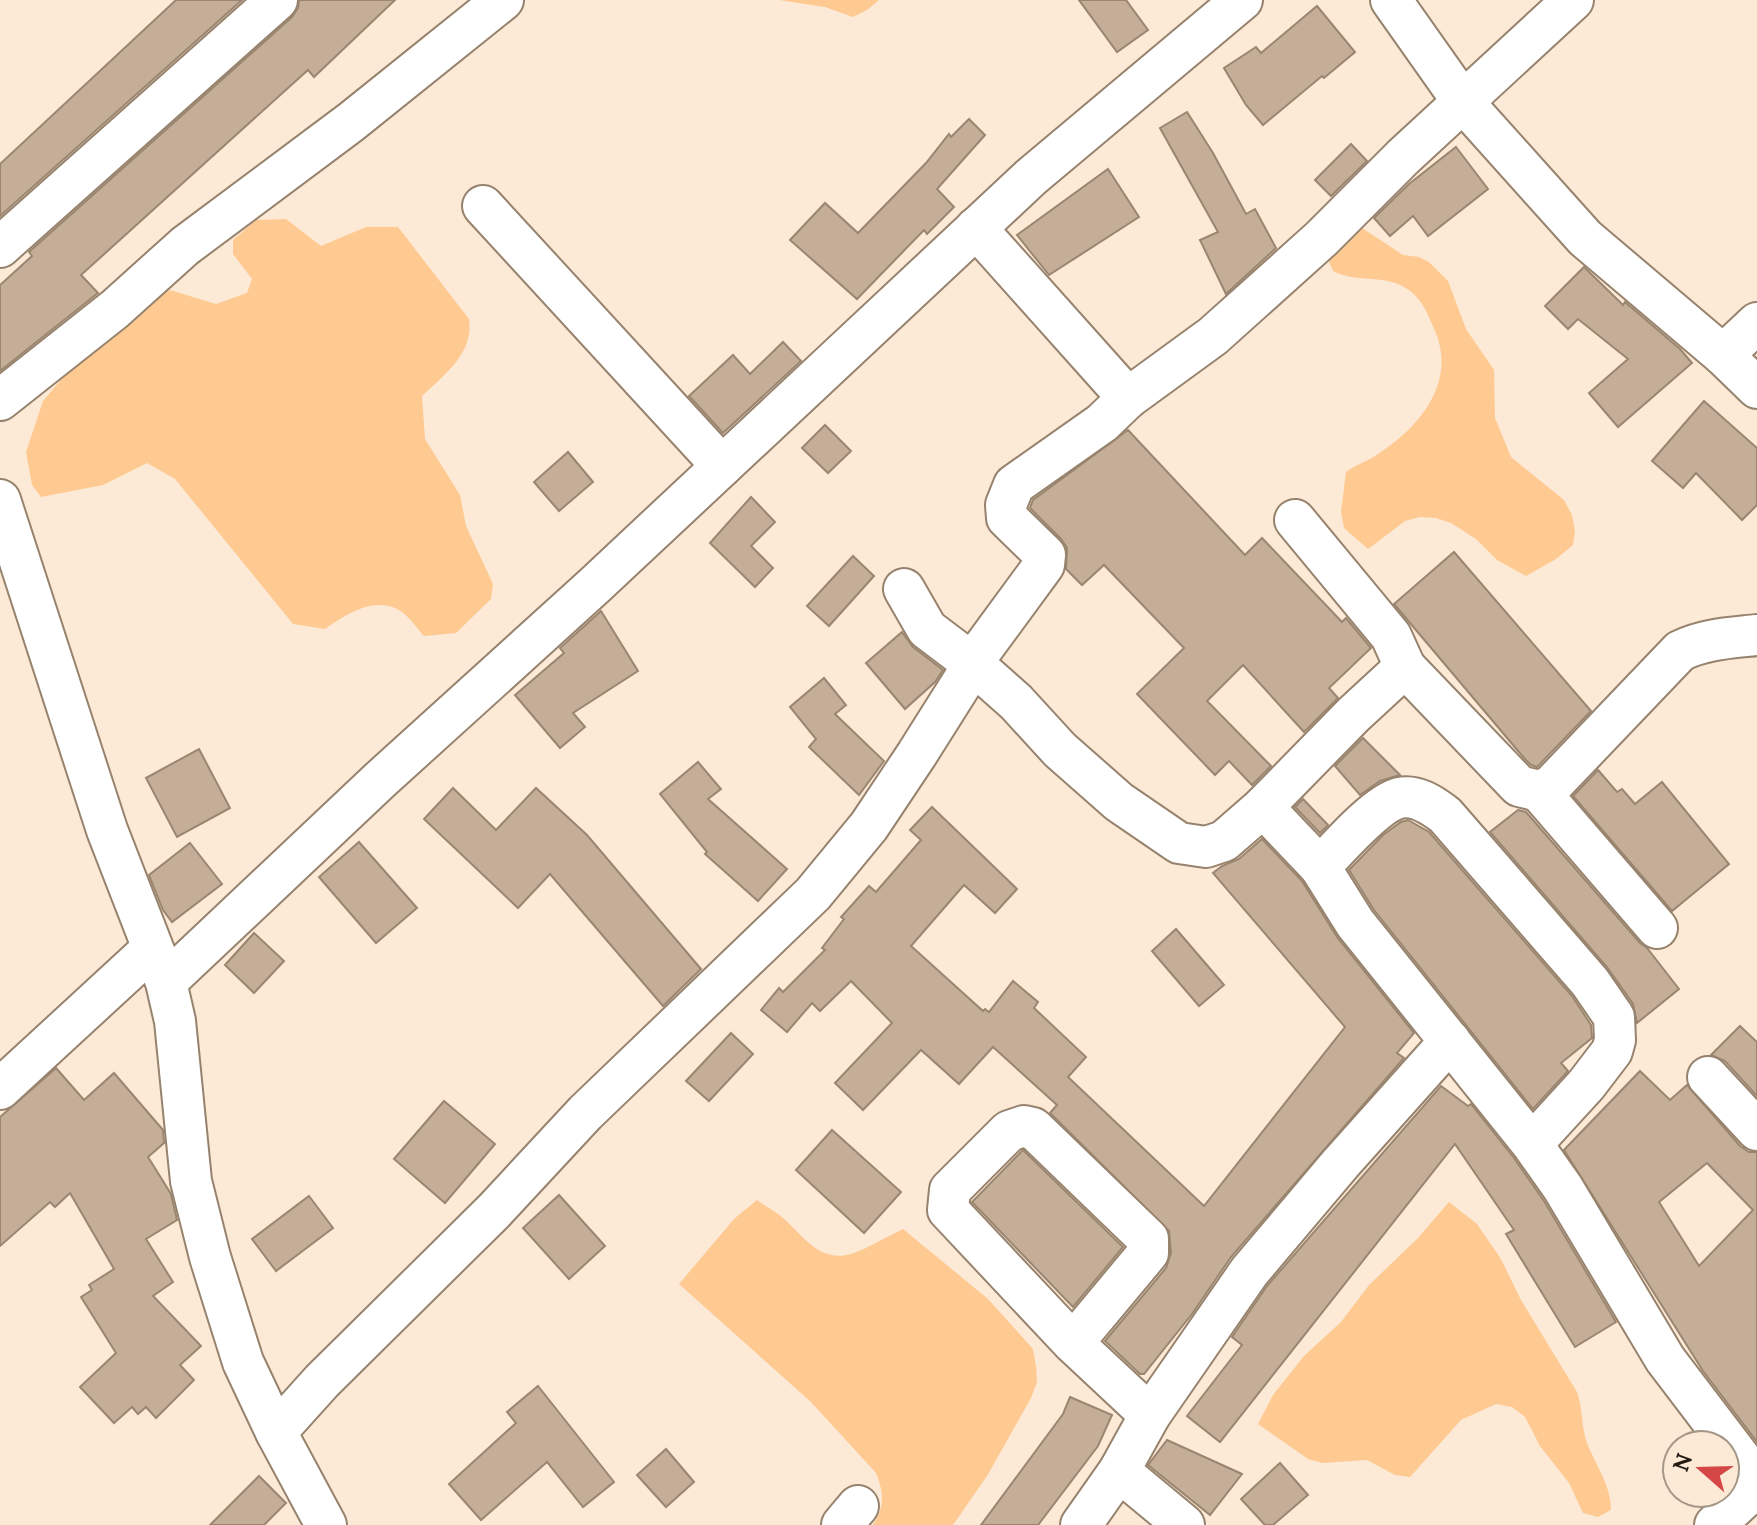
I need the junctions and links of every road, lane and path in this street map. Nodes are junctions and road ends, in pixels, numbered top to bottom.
1 (277, 0) edge
2 (503, 0) edge
3 (1242, 0) edge
4 (1391, 0) edge
5 (1573, 0) edge
6 (1463, 102) junction
7 (483, 206) dead end
8 (976, 228) junction
9 (0, 247) edge
10 (1757, 323) edge
11 (1723, 355) junction
12 (1757, 388) edge
13 (1128, 398) junction
14 (0, 400) edge
15 (722, 466) junction
16 (3, 517) edge
17 (1295, 520) dead end
18 (904, 589) dead end
19 (1757, 635) edge
20 (972, 663) junction
21 (1405, 667) junction
22 (1539, 791) junction
23 (1263, 807) junction
24 (1320, 867) junction
25 (1657, 928) dead end
26 (159, 966) junction
27 (1450, 1041) junction
28 (1708, 1077) dead end
29 (0, 1089) edge
30 (1757, 1130) edge
31 (1532, 1144) junction
32 (1073, 1343) junction
33 (1150, 1415) junction
34 (276, 1432) junction
35 (1119, 1471) junction
36 (1757, 1483) edge
37 (326, 1525) edge
38 (1081, 1525) edge
39 (1184, 1525) edge
40 (1715, 1525) edge

1 - 9 street
2 - 14 street
3 - 8 street
4 - 6 street
5 - 6 street
6 - 11 street
6 - 13 street
7 - 15 street
8 - 13 street
8 - 15 street
10 - 11 street
11 - 12 street
13 - 20 street
15 - 26 street
16 - 26 street
17 - 21 street
18 - 20 street
19 - 22 street
20 - 23 street
20 - 34 street
21 - 22 street
21 - 23 street
22 - 25 street
23 - 24 street
24 - 27 street
24 - 31 street
26 - 29 street
26 - 34 street
27 - 31 street
27 - 33 street
28 - 30 street
31 - 36 street
32 - 32 street
32 - 33 street
33 - 35 street
34 - 37 street
35 - 38 street
35 - 39 street
36 - 40 street

